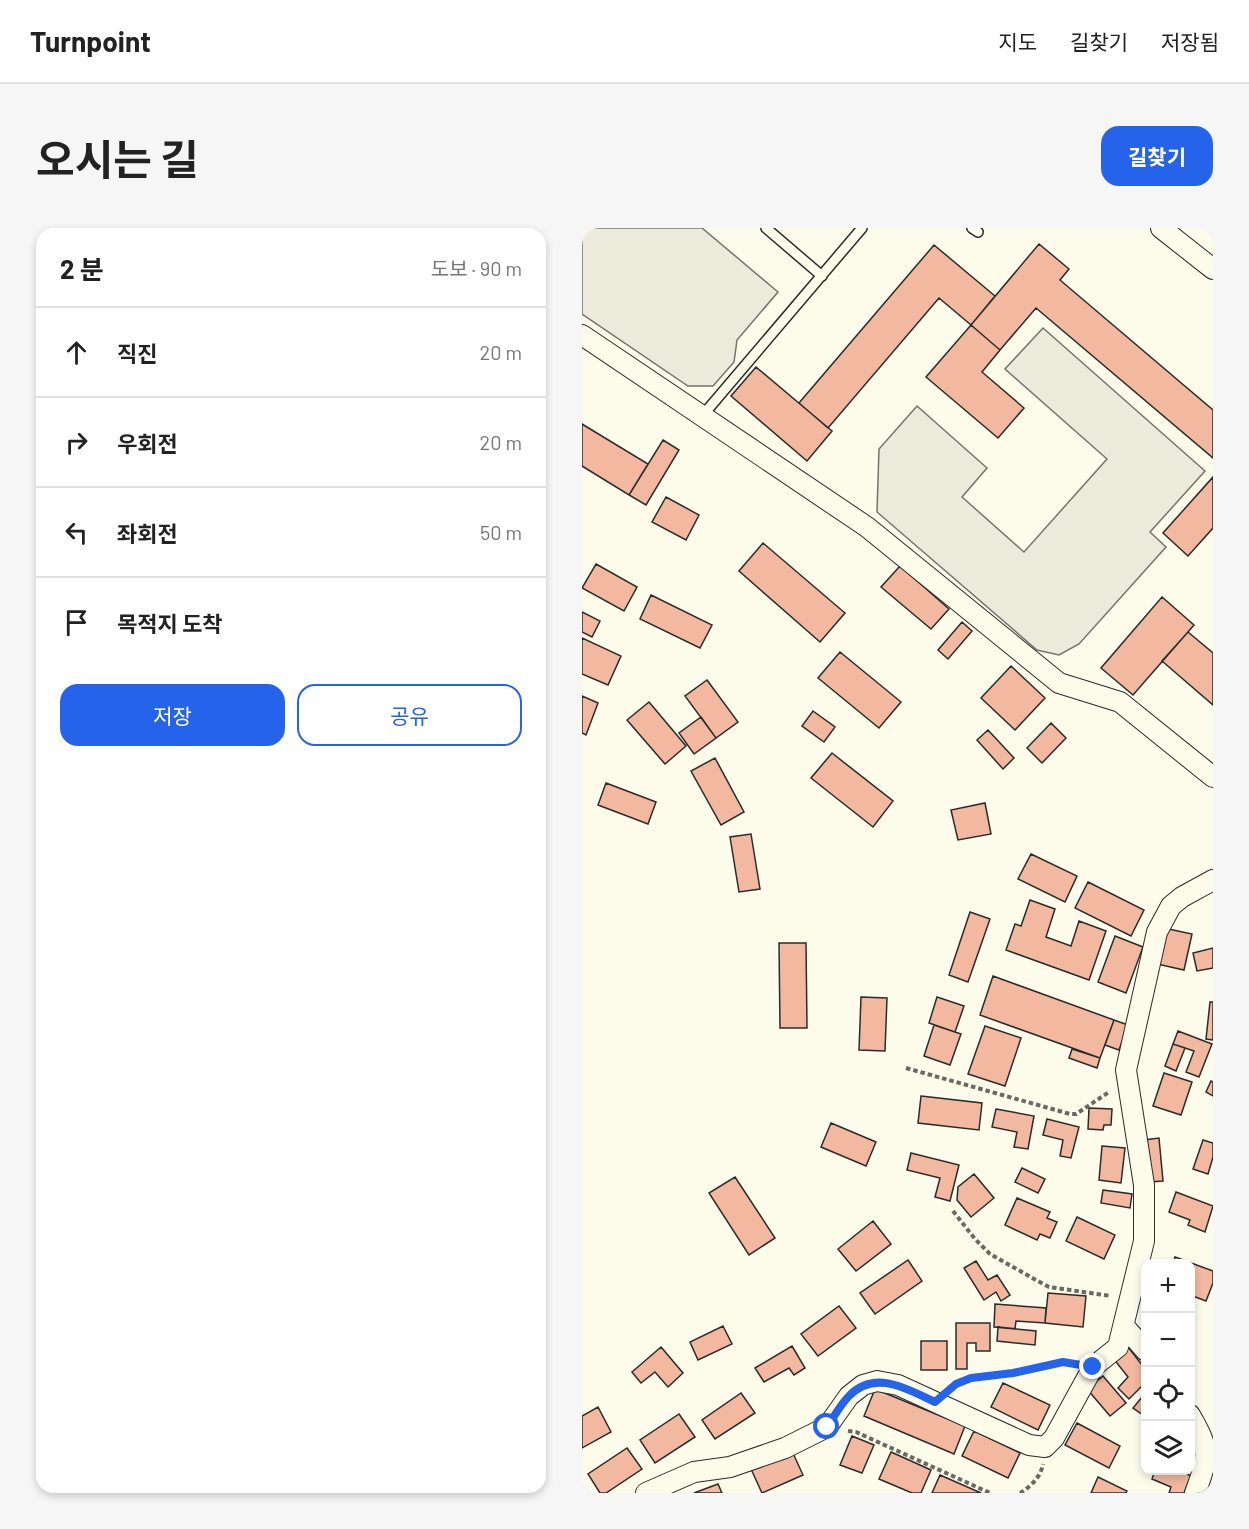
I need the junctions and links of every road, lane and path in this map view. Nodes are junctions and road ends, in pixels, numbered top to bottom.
1 (766, 228) edge
2 (862, 228) edge
3 (1161, 228) edge
4 (1213, 269) edge
5 (822, 276) junction
6 (582, 335) edge
7 (703, 415) junction
8 (1213, 777) edge
9 (1213, 880) edge
10 (906, 1068) dead end
11 (1128, 1081) junction
12 (953, 1211) dead end
13 (1130, 1299) junction
14 (1124, 1326) junction
15 (1141, 1345) edge
16 (1093, 1367) junction
17 (935, 1402) junction
18 (1194, 1421) edge
19 (827, 1427) junction
20 (1045, 1447) junction
21 (646, 1493) edge
22 (990, 1493) edge
23 (1020, 1493) edge
24 (1195, 1493) edge

1 - 5 lane
2 - 5 lane
3 - 4 street
5 - 7 lane
6 - 7 street
7 - 8 street
9 - 11 street
10 - 11 path
11 - 13 street
12 - 13 path
13 - 14 street
14 - 15 street
14 - 16 street
16 - 17 path
16 - 20 street
17 - 19 street
17 - 20 street
18 - 24 street
19 - 21 street
19 - 22 path
20 - 23 path

